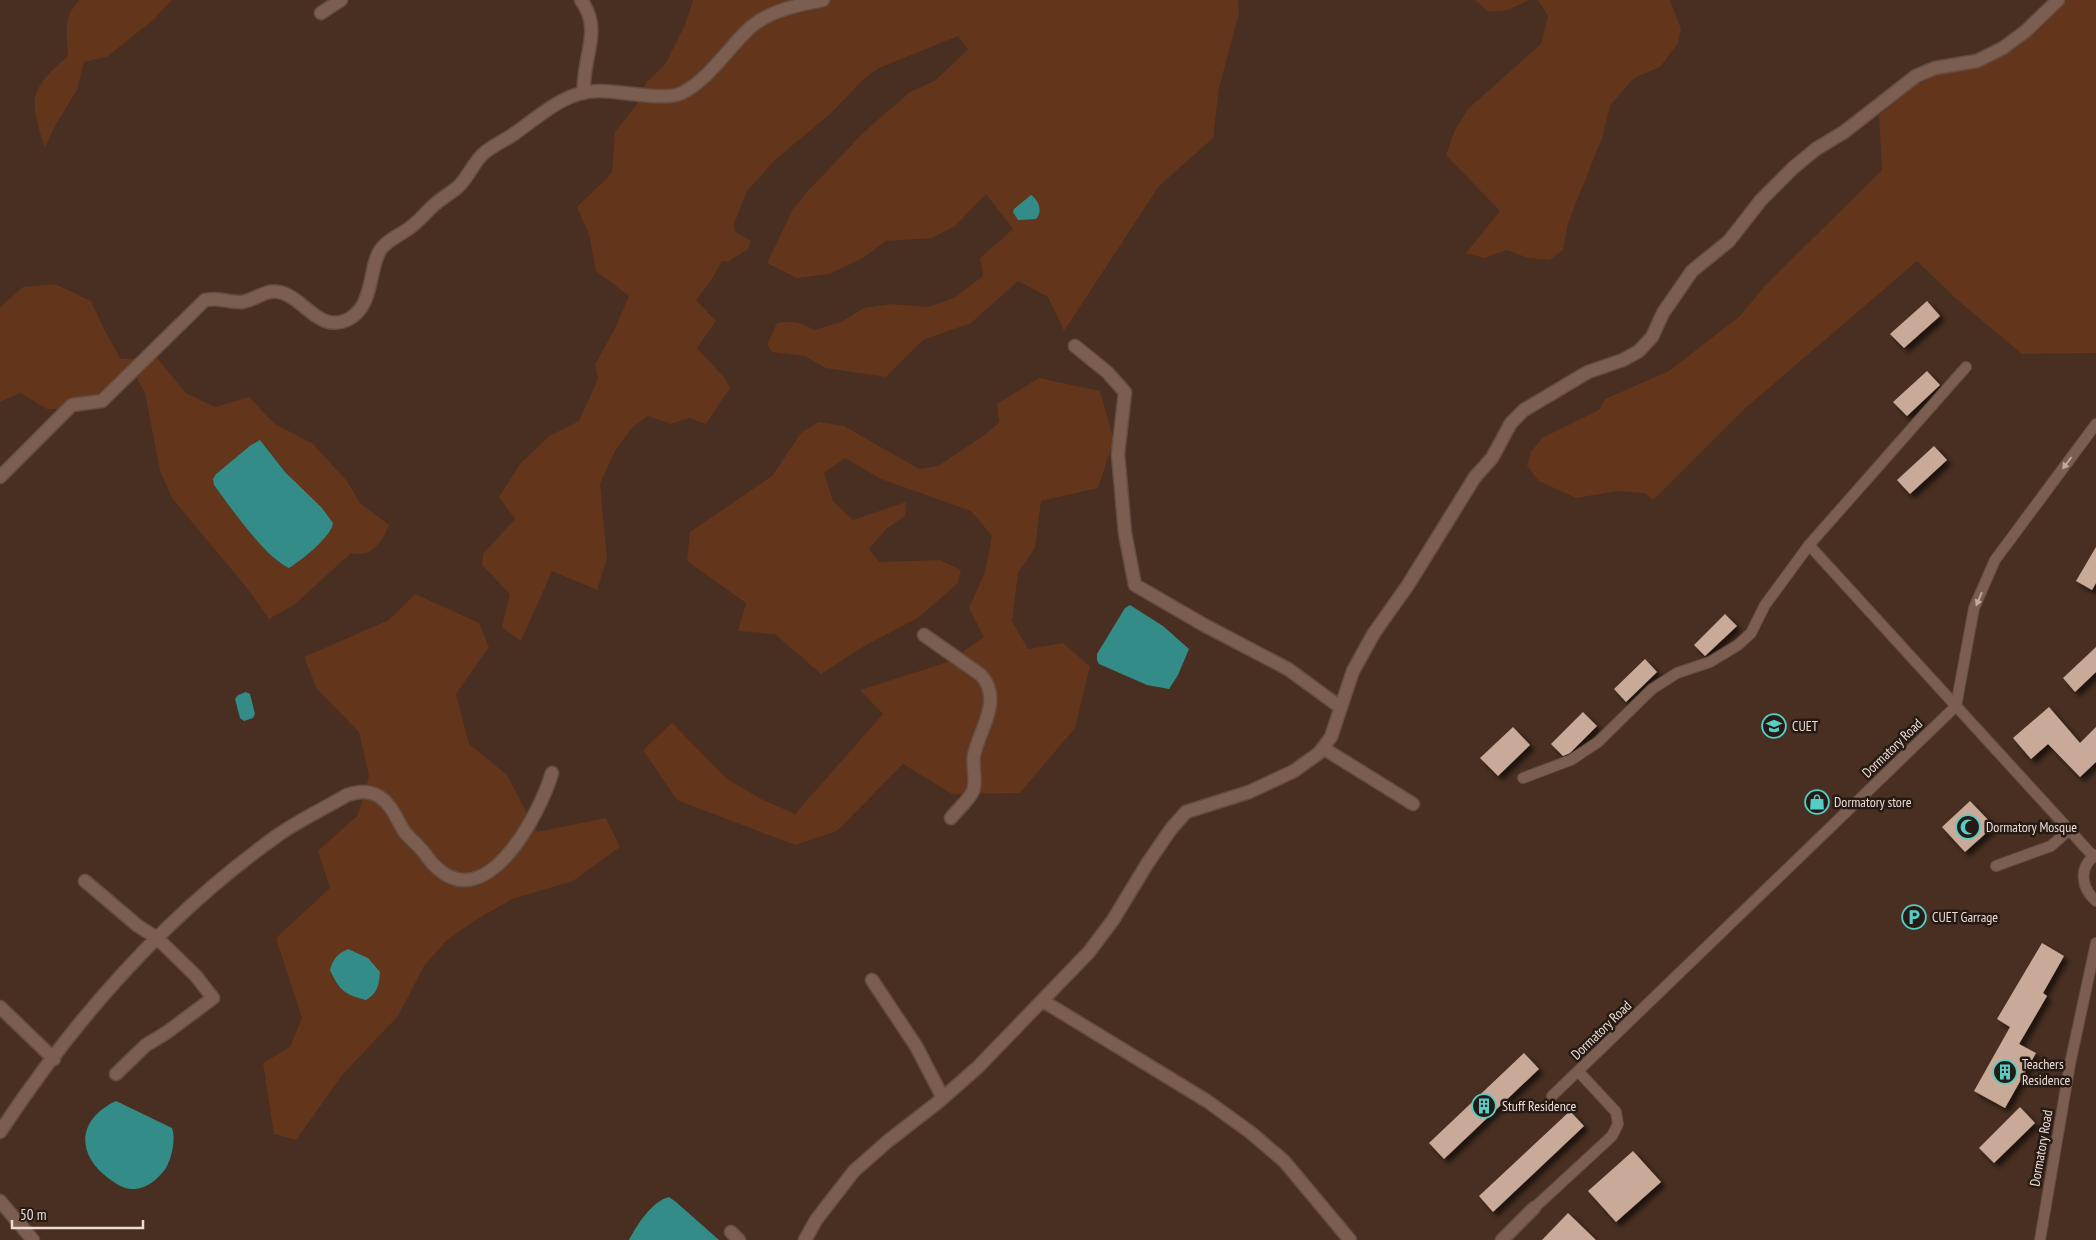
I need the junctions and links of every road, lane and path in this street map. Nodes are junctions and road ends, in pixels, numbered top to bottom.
1 (341, 0) edge
2 (581, 0) edge
3 (823, 0) edge
4 (2058, 0) edge
5 (321, 13) dead end
6 (584, 93) junction
7 (1075, 346) dead end
8 (1966, 367) dead end
9 (2096, 424) edge
10 (0, 477) edge
11 (1809, 545) junction
12 (924, 635) dead end
13 (1340, 706) junction
14 (1956, 706) junction
15 (1323, 748) junction
16 (552, 773) dead end
17 (1523, 778) dead end
18 (1413, 804) dead end
19 (951, 818) dead end
20 (2069, 830) junction
21 (2095, 855) edge
22 (1996, 866) dead end
23 (85, 881) dead end
24 (2096, 901) edge
25 (157, 938) junction
26 (2096, 943) edge
27 (872, 980) dead end
28 (1043, 1001) junction
29 (0, 1007) edge
30 (54, 1058) junction
31 (1578, 1071) junction
32 (116, 1074) dead end
33 (1552, 1096) dead end
34 (943, 1098) junction
35 (0, 1132) edge
36 (0, 1201) edge
37 (1534, 1208) joint
38 (33, 1240) edge
39 (805, 1240) edge
40 (1350, 1240) edge
41 (1502, 1240) edge
42 (2040, 1240) edge

1 - 5 street
2 - 6 street
3 - 6 street
4 - 13 street
6 - 10 street
7 - 13 street
8 - 11 lane
9 -> 14 lane
11 - 14 lane
11 - 17 lane
12 - 19 street
13 - 15 street
14 - 20 lane
14 - 31 lane, Dormatory Road
15 - 18 street
15 - 28 street
16 - 25 street
20 - 21 lane
20 - 22 lane
21 - 24 lane
23 - 25 street
25 - 30 street
25 - 32 street
26 - 42 lane, Dormatory Road
27 - 34 street
28 - 34 street
28 - 40 street
29 - 30 street
30 - 35 street
31 - 33 lane, Dormatory Road
31 - 37 lane
34 - 39 street
36 - 38 street
37 - 41 street

